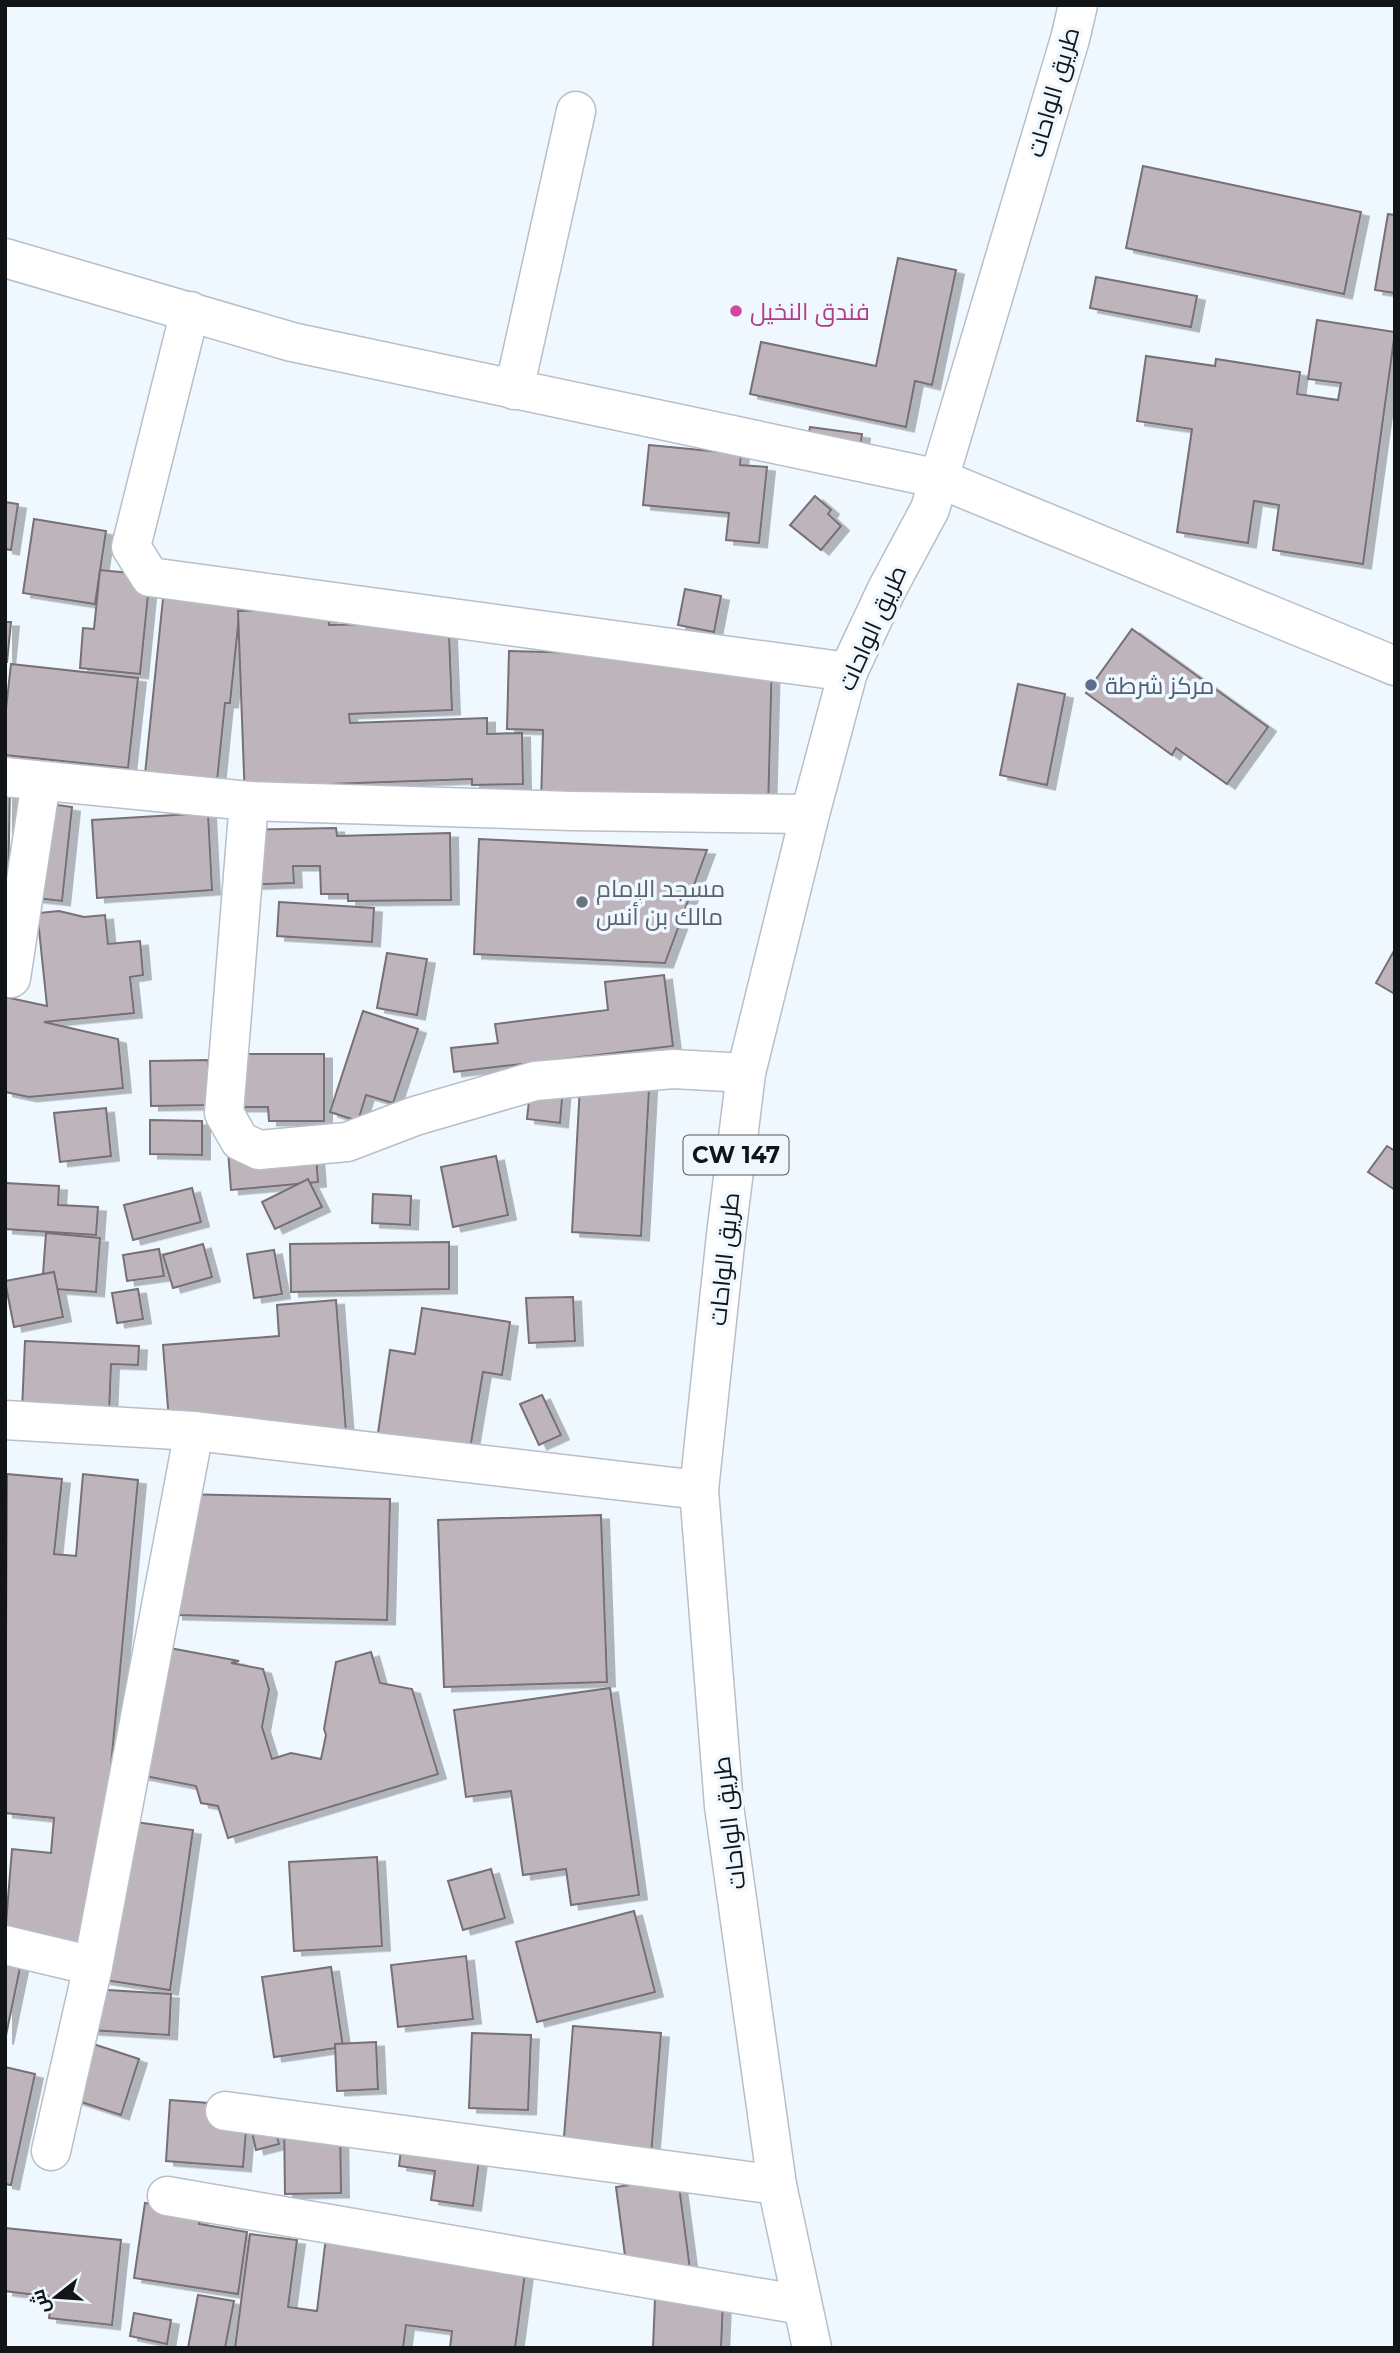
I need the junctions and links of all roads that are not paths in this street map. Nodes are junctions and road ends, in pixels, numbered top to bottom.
1 (1078, 5) edge
2 (576, 111) dead end
3 (5, 258) edge
4 (190, 311) junction
5 (514, 390) junction
6 (940, 479) junction
7 (1395, 666) edge
8 (848, 672) junction
9 (23, 780) edge
10 (248, 801) junction
11 (810, 814) junction
12 (11, 978) dead end
13 (746, 1073) junction
14 (5, 1420) edge
15 (194, 1431) junction
16 (699, 1490) junction
17 (5, 1945) edge
18 (93, 1966) junction
19 (225, 2111) dead end
20 (51, 2151) dead end
21 (777, 2185) junction
22 (167, 2196) dead end
23 (802, 2305) junction
24 (812, 2348) edge

1 - 6 street, طريق الواحات / CW 147
2 - 5 street
3 - 4 street
4 - 5 street
4 - 8 street
5 - 6 street
6 - 7 street
6 - 8 street, طريق الواحات / CW 147
8 - 11 street, طريق الواحات / CW 147
9 - 10 street
9 - 12 street
10 - 11 street
10 - 13 street
11 - 13 street, طريق الواحات / CW 147
13 - 16 street, طريق الواحات / CW 147
14 - 15 street
15 - 16 street
15 - 18 street
16 - 21 street, طريق الواحات / CW 147
17 - 18 street
18 - 20 street
19 - 21 street
21 - 23 street, طريق الواحات / CW 147
22 - 23 street
23 - 24 street, طريق الواحات / CW 147

